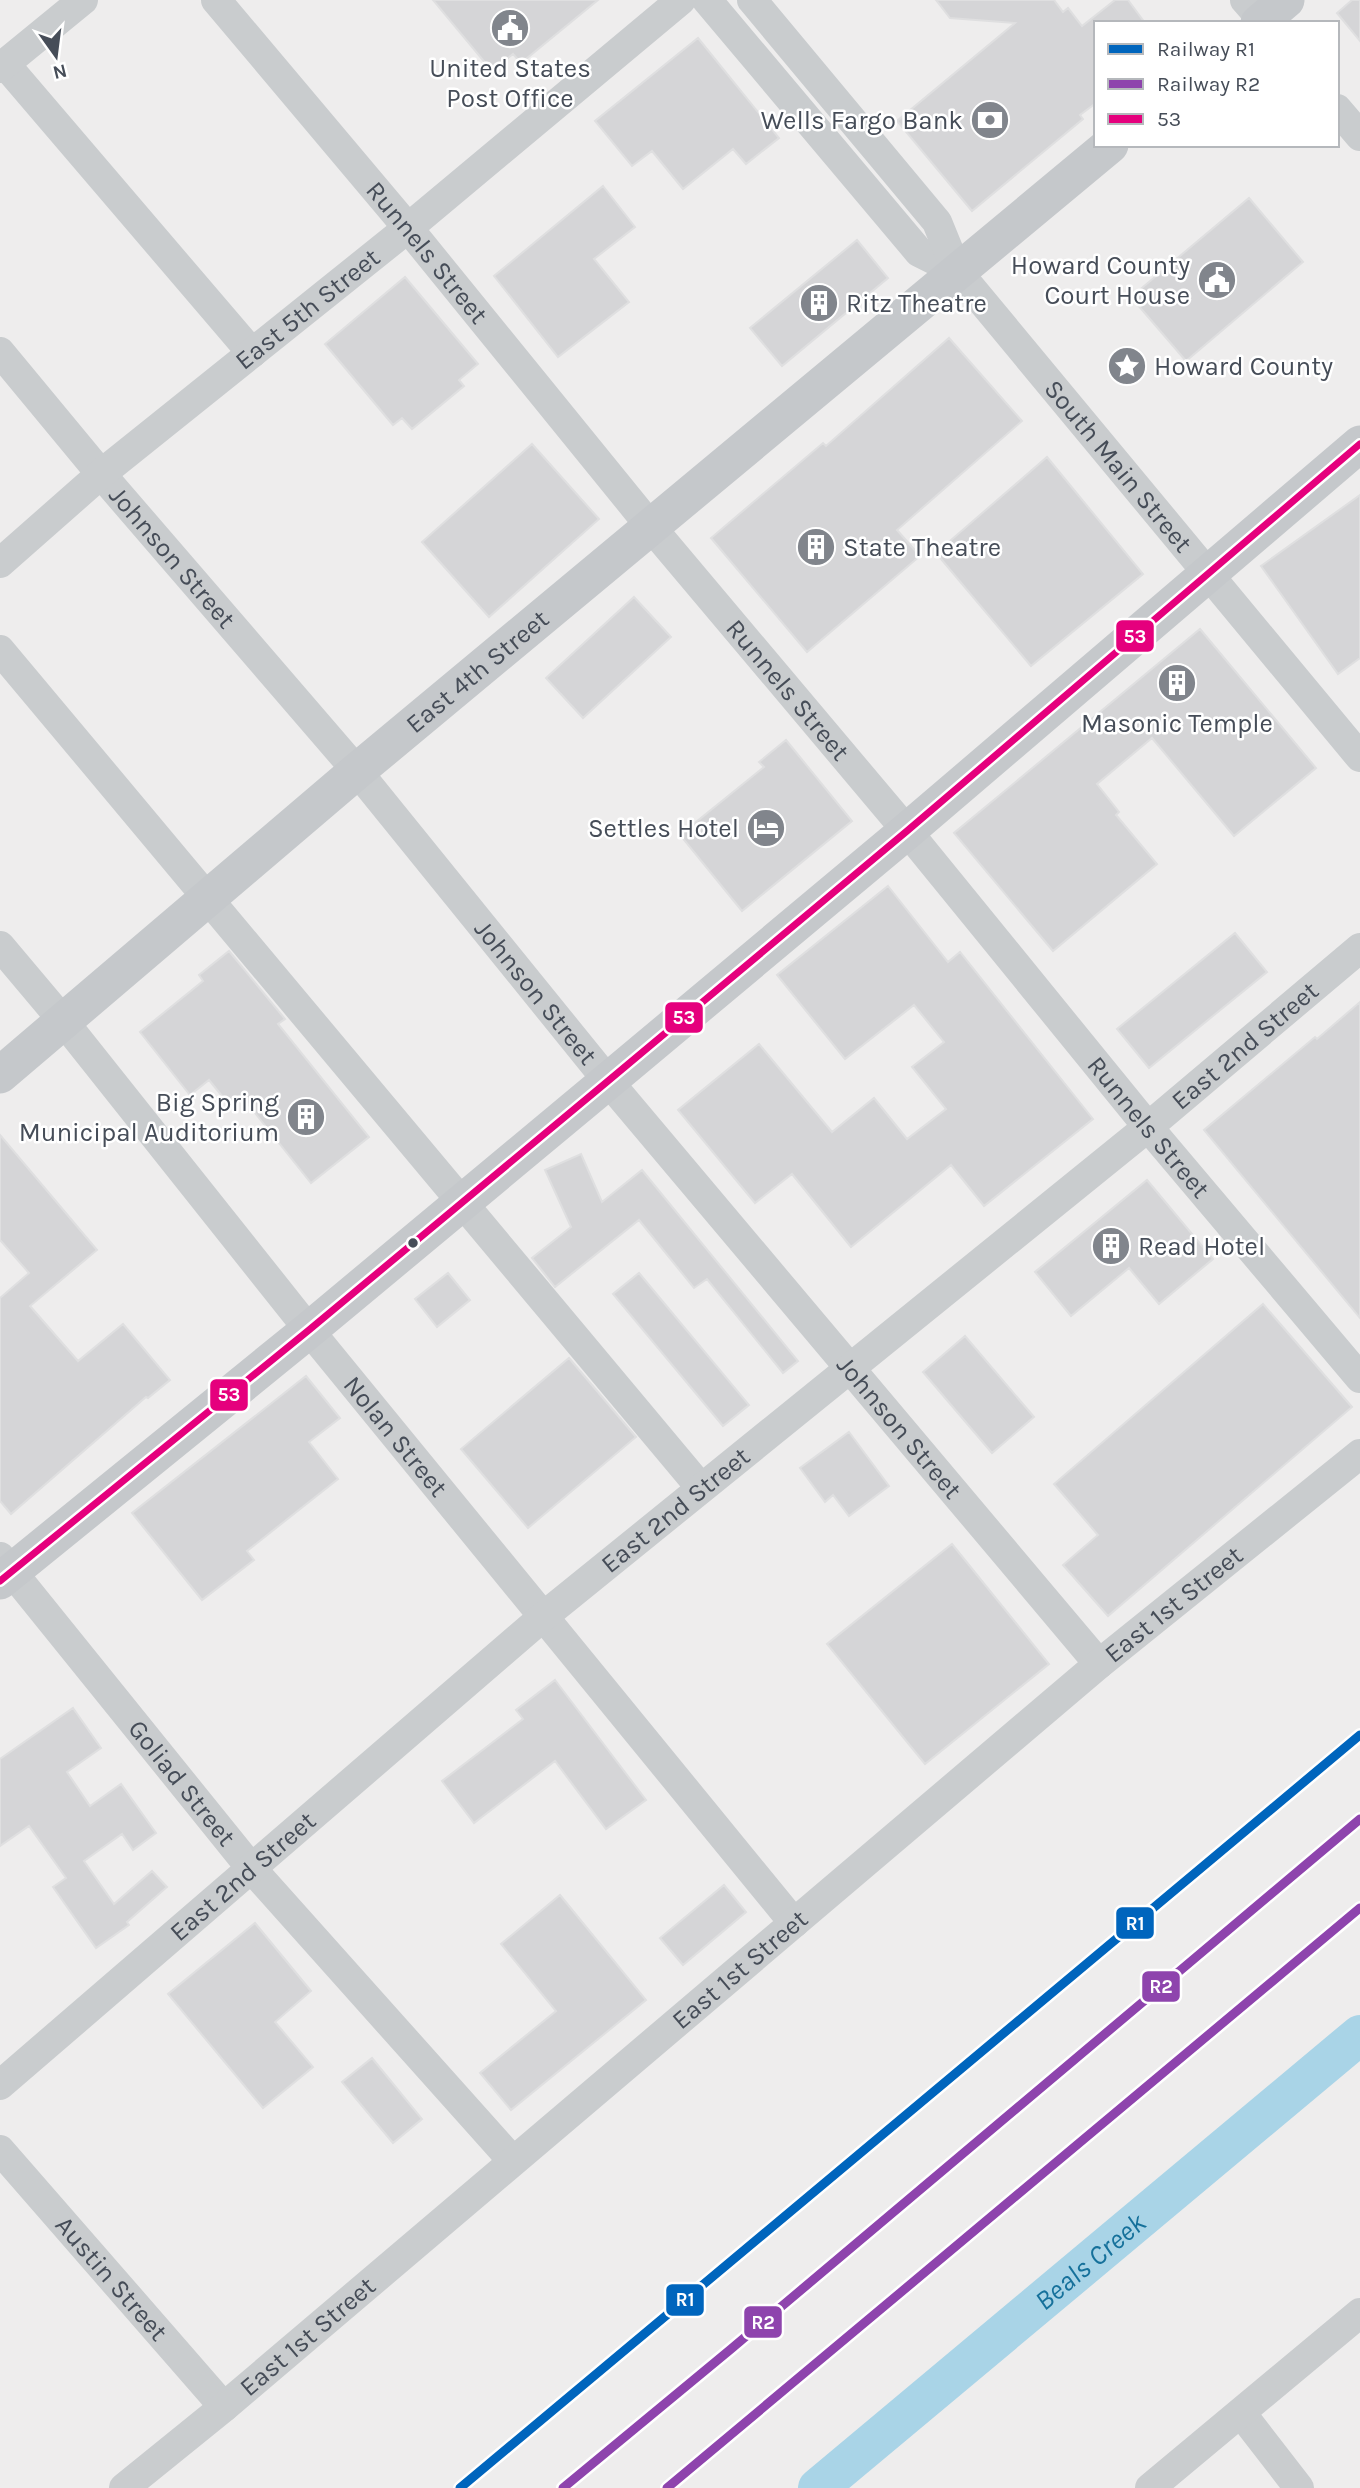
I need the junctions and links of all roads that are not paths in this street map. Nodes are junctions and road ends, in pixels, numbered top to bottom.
1 (83, 0) edge
2 (216, 0) edge
3 (681, 0) edge
4 (707, 0) edge
5 (752, 0) edge
6 (4, 60) edge
7 (1339, 111) edge
8 (1360, 136) edge
9 (1108, 147) edge
10 (408, 228) junction
11 (957, 271) junction
12 (0, 352) edge
13 (252, 353) junction
14 (1360, 444) edge
15 (101, 474) junction
16 (651, 527) junction
17 (0, 564) edge
18 (1208, 573) junction
19 (0, 650) edge
20 (1360, 757) edge
21 (358, 771) junction
22 (907, 831) junction
23 (208, 899) junction
24 (0, 946) edge
25 (1360, 948) edge
26 (64, 1021) junction
27 (0, 1075) edge
28 (608, 1081) junction
29 (1148, 1127) junction
30 (462, 1203) junction
31 (309, 1330) junction
32 (851, 1368) junction
33 (1360, 1378) edge
34 (1360, 1454) edge
35 (701, 1488) junction
36 (4, 1570) edge
37 (544, 1616) junction
38 (1099, 1664) junction
39 (251, 1868) junction
40 (794, 1923) junction
41 (0, 2085) edge
42 (0, 2150) edge
43 (512, 2160) junction
44 (1360, 2313) edge
45 (224, 2407) junction
46 (1241, 2413) junction
47 (124, 2488) edge
48 (1150, 2488) edge
49 (1299, 2488) edge

1 - 6 street
2 - 10 street, Runnels Street
3 - 10 street, East 5th Street
4 - 11 street, South Main Street
5 - 11 street, South Main Street
6 - 13 street
7 - 8 street
9 - 11 main road, East 4th Street
10 - 13 street, East 5th Street
10 - 16 street, Runnels Street
11 - 16 main road, East 4th Street
11 - 18 street, South Main Street
12 - 15 street, Johnson Street
13 - 15 street, East 5th Street
14 - 18 main road
15 - 17 street, East 5th Street
15 - 21 street, Johnson Street
16 - 21 main road, East 4th Street
16 - 22 street, Runnels Street
18 - 20 street, South Main Street
18 - 22 main road
19 - 23 street
21 - 23 main road, East 4th Street
21 - 28 street, Johnson Street
22 - 28 main road
22 - 29 street, Runnels Street
23 - 26 main road, East 4th Street
23 - 30 street
24 - 26 street, Nolan Street
25 - 29 street, East 2nd Street
26 - 27 main road, East 4th Street
26 - 31 street, Nolan Street
28 - 30 main road
28 - 32 street, Johnson Street
29 - 32 street, East 2nd Street
29 - 33 street, Runnels Street
30 - 31 main road
30 - 35 street
31 - 36 main road
31 - 37 street, Nolan Street
32 - 35 street, East 2nd Street
32 - 38 street, Johnson Street
34 - 38 street, East 1st Street
35 - 37 street, East 2nd Street
36 - 39 street, Goliad Street
37 - 39 street, East 2nd Street
37 - 40 street, Nolan Street
38 - 40 street, East 1st Street
39 - 41 street, East 2nd Street
39 - 43 street, Goliad Street
40 - 43 street, East 1st Street
42 - 45 street, Austin Street
43 - 45 street, East 1st Street
44 - 46 street
45 - 47 street, East 1st Street
46 - 48 street
46 - 49 street

